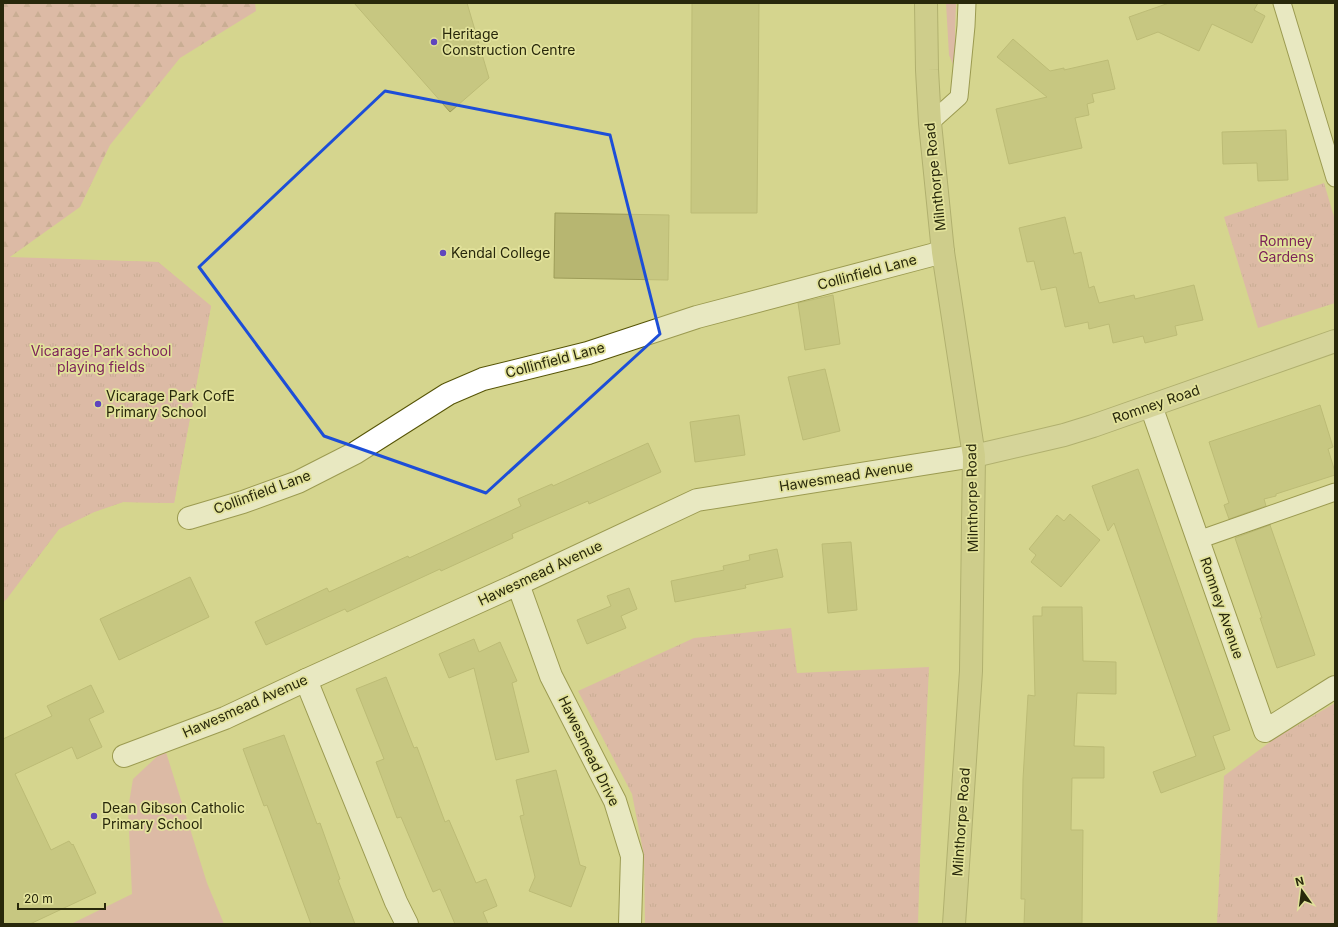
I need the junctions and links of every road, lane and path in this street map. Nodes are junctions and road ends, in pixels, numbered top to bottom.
1 (926, 3) edge
2 (966, 3) edge
3 (1282, 3) edge
4 (930, 123) junction
5 (1335, 178) edge
6 (943, 252) junction
7 (1335, 341) edge
8 (1150, 406) junction
9 (974, 456) junction
10 (1335, 492) edge
11 (189, 518) dead end
12 (1198, 540) junction
13 (518, 584) junction
14 (306, 680) junction
15 (1335, 687) edge
16 (124, 756) dead end
17 (407, 924) edge
18 (630, 924) edge
19 (954, 924) edge

1 - 4 highway, Milnthorpe Road
2 - 4 lane
3 - 5 lane
4 - 6 highway, Milnthorpe Road
6 - 9 highway, Milnthorpe Road
6 - 11 street, Collinfield Lane
7 - 8 main road, Romney Road
8 - 9 main road, Romney Road
8 - 12 street, Romney Avenue
9 - 13 street, Hawesmead Avenue
9 - 19 highway, Milnthorpe Road
10 - 12 lane
12 - 15 street, Romney Avenue
13 - 14 street, Hawesmead Avenue
13 - 18 street, Hawesmead Drive
14 - 16 street, Hawesmead Avenue
14 - 17 street

